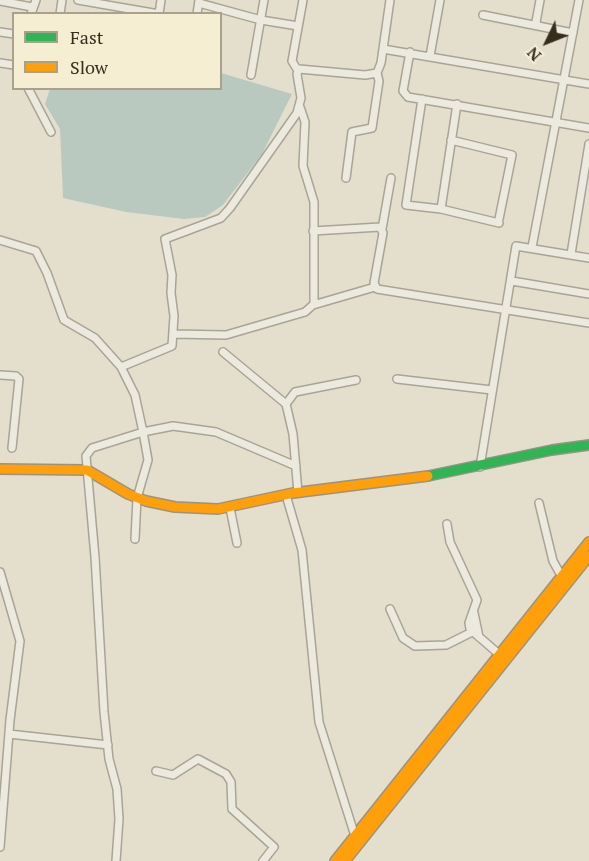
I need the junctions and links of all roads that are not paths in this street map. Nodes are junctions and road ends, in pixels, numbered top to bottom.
1 (78, 0) edge
2 (264, 0) edge
3 (303, 0) edge
4 (388, 0) edge
5 (440, 0) edge
6 (540, 0) edge
7 (579, 0) edge
8 (0, 1) edge
9 (199, 2) edge
10 (122, 3) edge
11 (33, 7) edge
12 (152, 12) edge
13 (483, 15) dead end
14 (261, 20) junction
15 (298, 26) junction
16 (538, 26) junction
17 (573, 33) junction
18 (383, 49) junction
19 (410, 52) junction
20 (430, 56) junction
21 (298, 71) junction
22 (377, 73) junction
23 (251, 75) dead end
24 (565, 80) junction
25 (589, 84) edge
26 (29, 90) edge
27 (422, 99) junction
28 (457, 104) junction
29 (300, 107) junction
30 (556, 123) junction
31 (589, 128) edge
32 (51, 132) dead end
33 (452, 140) junction
34 (589, 144) edge
35 (346, 178) dead end
36 (391, 178) dead end
37 (441, 209) junction
38 (382, 229) junction
39 (313, 231) junction
40 (0, 240) edge
41 (532, 247) junction
42 (571, 254) junction
43 (589, 258) edge
44 (512, 281) junction
45 (375, 287) junction
46 (589, 294) edge
47 (313, 305) junction
48 (506, 311) junction
49 (589, 323) edge
50 (172, 334) junction
51 (223, 352) dead end
52 (121, 367) junction
53 (0, 375) edge
54 (397, 379) dead end
55 (356, 380) dead end
56 (492, 390) junction
57 (286, 404) junction
58 (143, 432) junction
59 (589, 445) edge
60 (12, 448) dead end
61 (296, 466) junction
62 (480, 467) junction
63 (0, 469) edge
64 (87, 470) junction
65 (298, 493) junction
66 (286, 495) junction
67 (137, 498) junction
68 (539, 502) dead end
69 (230, 508) junction
70 (447, 524) dead end
71 (135, 539) dead end
72 (589, 542) edge
73 (237, 543) dead end
74 (589, 556) edge
75 (0, 572) edge
76 (562, 577) junction
77 (475, 608) junction
78 (390, 609) dead end
79 (472, 632) junction
80 (480, 639) junction
81 (500, 655) junction
82 (9, 734) junction
83 (108, 745) junction
84 (156, 771) dead end
85 (355, 836) junction
86 (0, 847) edge
87 (348, 857) edge
88 (116, 861) edge
89 (263, 861) edge
90 (335, 861) edge

1 - 10 street
2 - 14 street
3 - 15 street
4 - 18 street
5 - 20 street
6 - 16 street
7 - 17 street
8 - 11 street
9 - 14 street
10 - 12 street
13 - 16 street
14 - 15 street
14 - 23 street
15 - 21 street
16 - 17 street
17 - 24 street
18 - 19 street
18 - 22 street
19 - 20 street
19 - 27 street
20 - 24 street
21 - 22 street
21 - 29 street
22 - 35 street
24 - 25 street
24 - 30 street
26 - 32 street
27 - 28 street
27 - 37 street
28 - 30 street
28 - 33 street
29 - 39 street
29 - 50 street
30 - 31 street
30 - 41 street
33 - 37 street
33 - 37 street
34 - 42 street
36 - 38 street
38 - 39 street
38 - 45 street
39 - 47 street
40 - 52 street
41 - 42 street
41 - 44 street
42 - 43 street
44 - 46 street
44 - 48 street
45 - 47 street
45 - 48 street
47 - 50 street
48 - 49 street
48 - 56 street
50 - 52 street
51 - 57 street
52 - 58 street
53 - 60 street
54 - 56 street
55 - 57 street
56 - 62 street
57 - 61 street
58 - 61 street
58 - 64 street
58 - 67 street
59 - 62 street
61 - 65 street
62 - 65 street
63 - 64 street
64 - 67 street
64 - 83 street
65 - 66 street
66 - 69 street
66 - 85 street
67 - 69 street
67 - 71 street
68 - 76 street
69 - 73 street
70 - 77 street
72 - 76 street
74 - 87 street
75 - 82 street
76 - 81 street
77 - 79 street
77 - 80 street
78 - 79 street
79 - 80 street
80 - 81 street
81 - 85 street
82 - 83 street
82 - 86 street
83 - 88 street
84 - 89 street
85 - 87 street
87 - 90 street

